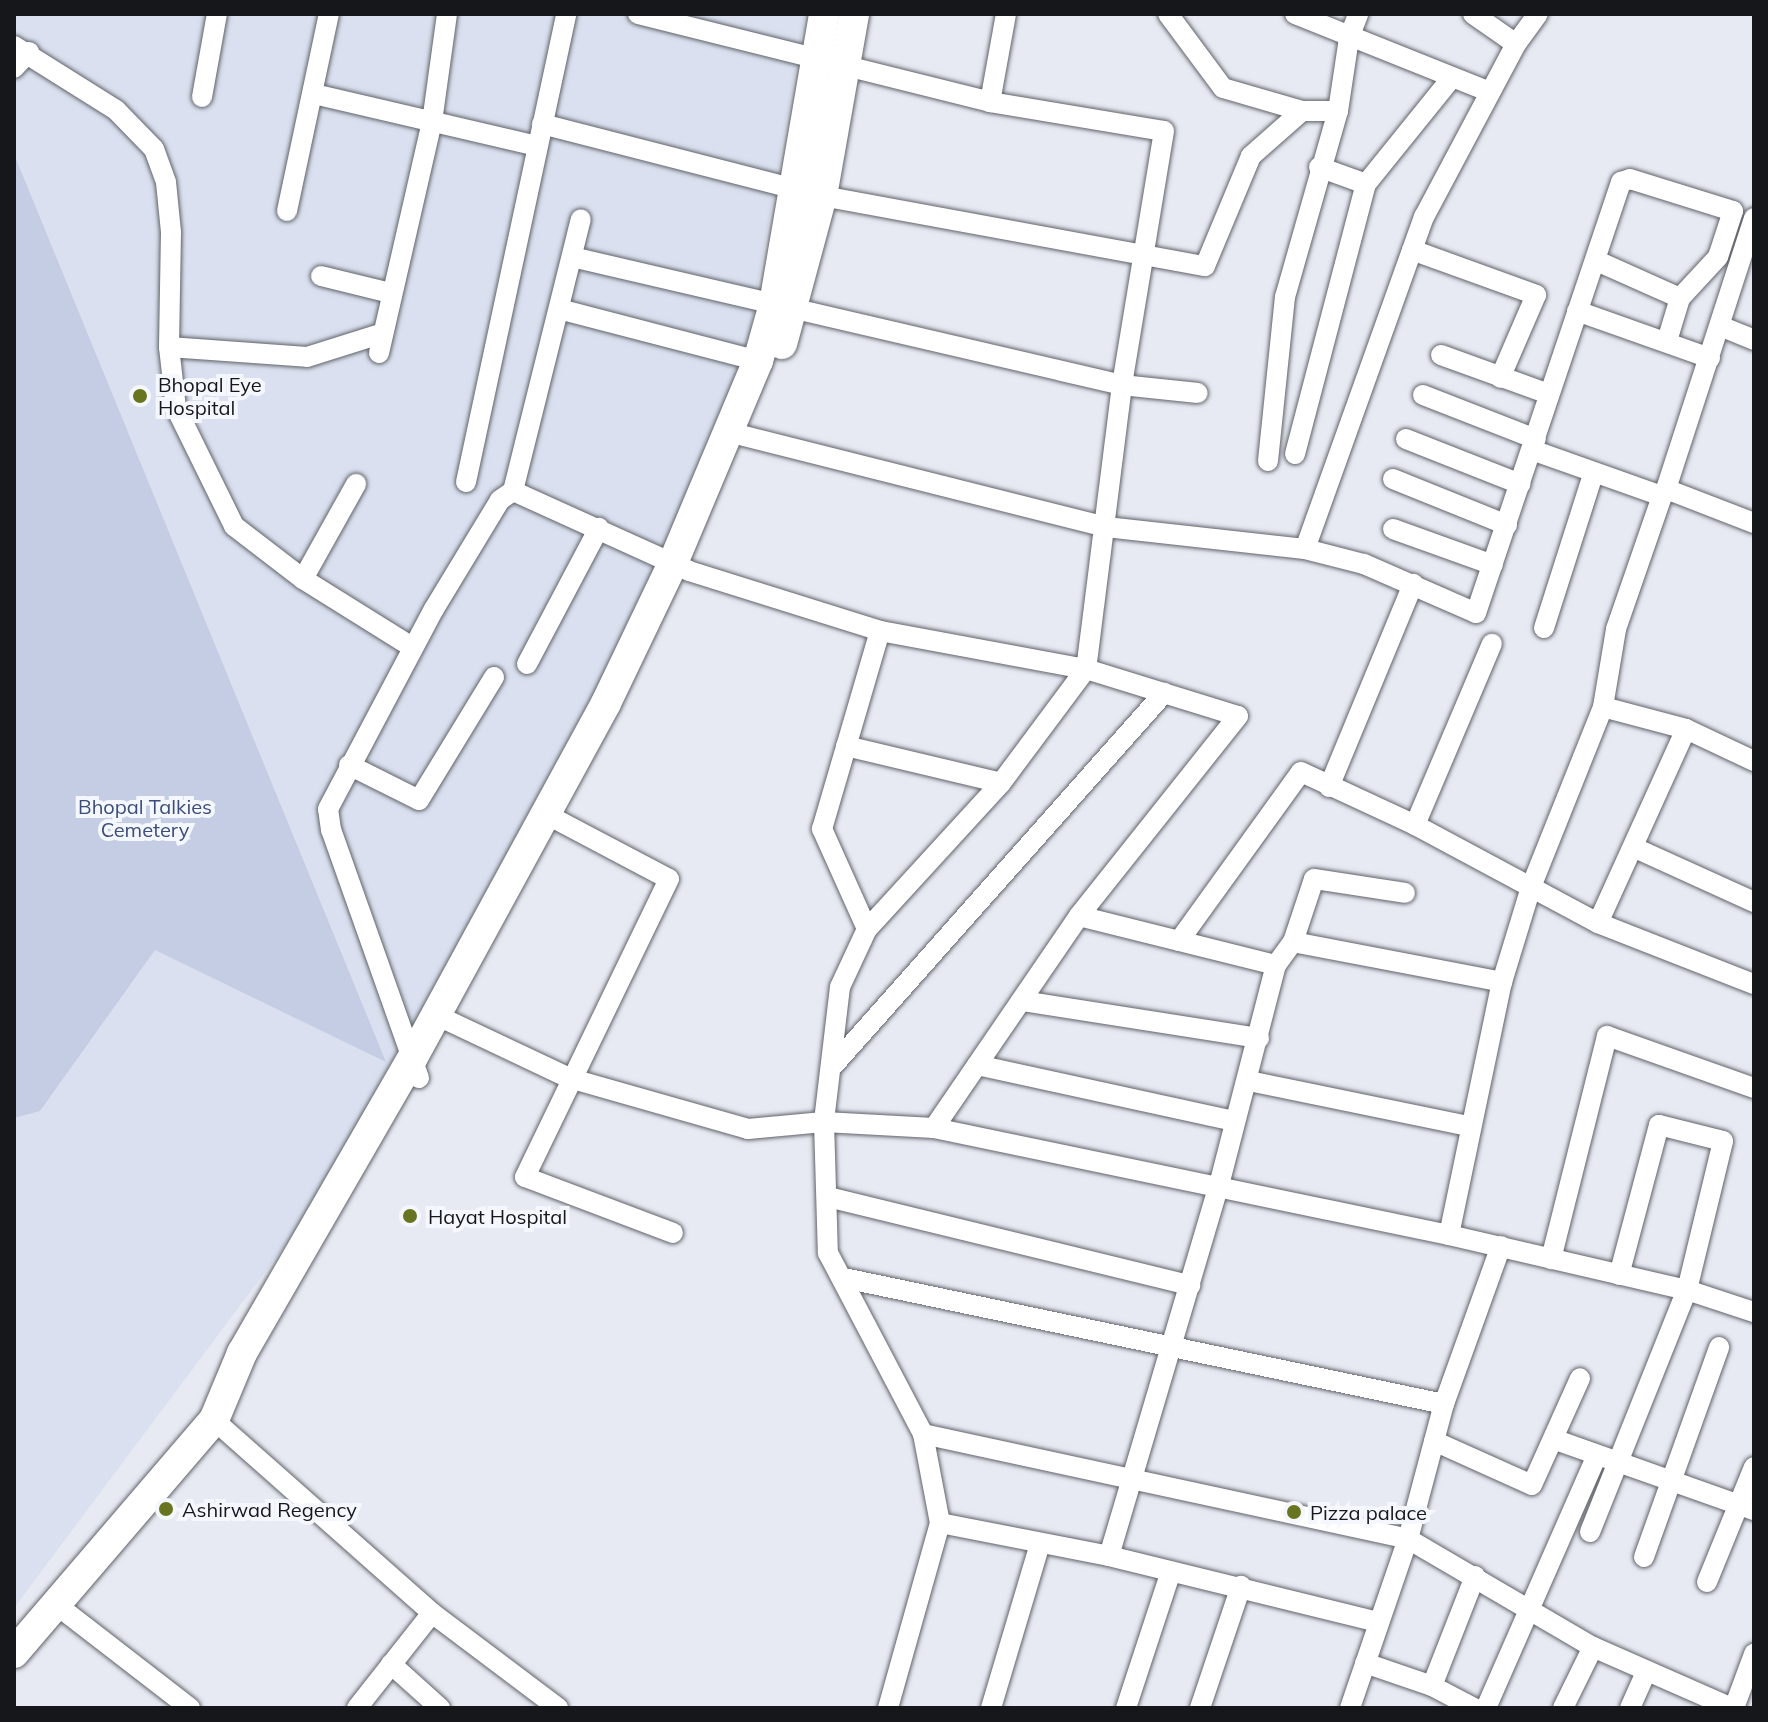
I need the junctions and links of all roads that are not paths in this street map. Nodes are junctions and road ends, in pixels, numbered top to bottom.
1 (329, 14) edge
2 (447, 14) edge
3 (566, 14) edge
4 (638, 14) edge
5 (824, 14) edge
6 (854, 14) edge
7 (1006, 14) edge
8 (1168, 14) edge
9 (1295, 14) edge
10 (1358, 14) edge
11 (1473, 14) edge
12 (1538, 14) edge
13 (213, 19) edge
14 (1349, 38) junction
15 (1516, 44) junction
16 (22, 49) edge
17 (830, 62) junction
18 (14, 68) edge
19 (1450, 80) junction
20 (1490, 92) junction
21 (314, 94) junction
22 (202, 97) dead end
23 (990, 102) junction
24 (1302, 111) junction
25 (1338, 111) junction
26 (432, 122) junction
27 (542, 124) junction
28 (537, 146) junction
29 (1319, 167) junction
30 (1366, 184) junction
31 (808, 192) junction
32 (287, 211) dead end
33 (1733, 211) junction
34 (1754, 218) edge
35 (581, 219) dead end
36 (1412, 250) junction
37 (572, 257) junction
38 (1143, 257) junction
39 (1597, 261) junction
40 (321, 276) dead end
41 (390, 293) junction
42 (1680, 298) junction
43 (784, 307) junction
44 (559, 309) junction
45 (1577, 311) junction
46 (1720, 326) junction
47 (1754, 340) edge
48 (1667, 341) junction
49 (169, 347) junction
50 (1441, 355) dead end
51 (1710, 358) junction
52 (758, 361) junction
53 (1500, 378) junction
54 (1122, 385) junction
55 (1198, 393) dead end
56 (1549, 394) junction
57 (1423, 395) dead end
58 (739, 434) junction
59 (1406, 439) dead end
60 (1534, 444) junction
61 (1295, 454) dead end
62 (1268, 461) dead end
63 (1593, 474) junction
64 (1393, 479) dead end
65 (466, 482) dead end
66 (356, 484) dead end
67 (1520, 484) junction
68 (513, 491) junction
69 (1664, 492) junction
70 (1754, 523) edge
71 (1507, 525) junction
72 (1106, 527) junction
73 (599, 528) junction
74 (1393, 529) dead end
75 (1305, 549) junction
76 (1493, 565) junction
77 (681, 567) junction
78 (303, 579) junction
79 (1413, 584) junction
80 (1544, 628) dead end
81 (880, 631) junction
82 (1492, 644) dead end
83 (412, 647) junction
84 (527, 664) dead end
85 (1086, 669) junction
86 (494, 677) dead end
87 (1164, 693) junction
88 (1603, 707) junction
89 (1686, 729) junction
90 (846, 746) junction
91 (1754, 761) edge
92 (349, 765) junction
93 (581, 766) junction
94 (1001, 783) junction
95 (1329, 787) junction
96 (559, 821) junction
97 (1415, 825) junction
98 (1635, 848) junction
99 (1531, 887) junction
100 (1405, 893) dead end
101 (1754, 902) edge
102 (1079, 916) junction
103 (1598, 923) junction
104 (867, 929) junction
105 (1179, 941) junction
106 (1293, 942) junction
107 (1276, 965) junction
108 (1502, 982) junction
109 (1754, 984) edge
110 (1022, 1001) junction
111 (446, 1020) junction
112 (1259, 1038) junction
113 (977, 1065) junction
114 (831, 1068) junction
115 (415, 1069) junction
116 (569, 1078) junction
117 (1249, 1081) junction
118 (1754, 1088) edge
119 (1234, 1121) junction
120 (824, 1122) junction
121 (1469, 1126) junction
122 (934, 1128) junction
123 (1218, 1189) junction
124 (828, 1197) junction
125 (673, 1233) dead end
126 (1449, 1235) junction
127 (1501, 1246) junction
128 (1551, 1259) junction
129 (1619, 1275) junction
130 (844, 1278) junction
131 (1190, 1285) junction
132 (1687, 1290) junction
133 (1754, 1312) edge
134 (1719, 1347) dead end
135 (1169, 1348) junction
136 (1580, 1378) dead end
137 (1444, 1404) junction
138 (214, 1420) junction
139 (923, 1434) junction
140 (1556, 1440) junction
141 (1434, 1441) junction
142 (1597, 1455) junction
143 (1617, 1462) junction
144 (1754, 1467) edge
145 (1131, 1476) junction
146 (1671, 1481) junction
147 (1747, 1508) edge
148 (940, 1523) junction
149 (1590, 1532) dead end
150 (1408, 1539) junction
151 (1040, 1544) junction
152 (1109, 1556) junction
153 (1644, 1557) dead end
154 (1170, 1574) junction
155 (1475, 1576) junction
156 (1707, 1582) dead end
157 (1241, 1586) junction
158 (58, 1606) junction
159 (1532, 1609) junction
160 (432, 1613) junction
161 (1378, 1622) junction
162 (1593, 1647) junction
163 (14, 1653) edge
164 (1754, 1654) edge
165 (1365, 1663) junction
166 (391, 1664) junction
167 (1645, 1674) junction
168 (1432, 1686) junction
169 (190, 1708) edge
170 (357, 1708) edge
171 (440, 1708) edge
172 (558, 1708) edge
173 (888, 1708) edge
174 (991, 1708) edge
175 (1126, 1708) edge
176 (1200, 1708) edge
177 (1350, 1708) edge
178 (1474, 1708) edge
179 (1486, 1708) edge
180 (1563, 1708) edge
181 (1630, 1708) edge
182 (1733, 1708) edge

1 - 21 street
2 - 26 street
3 - 27 street
4 - 17 street
5 - 17 main road
6 - 17 main road
7 - 23 street
8 - 24 street
9 - 14 street
10 - 14 street
11 - 15 street
12 - 15 street
13 - 22 street
14 - 19 street
14 - 25 street
15 - 20 street
16 - 18 street
16 - 49 street
17 - 23 street
17 - 31 main road
19 - 20 street
19 - 30 street
20 - 36 street
21 - 26 street
21 - 32 street
23 - 38 street
24 - 25 street
24 - 38 street
25 - 29 street
26 - 28 street
26 - 41 street
27 - 28 street
27 - 31 street
28 - 65 street
29 - 30 street
29 - 62 street
30 - 61 street
31 - 38 street
31 - 43 main road
33 - 34 street
33 - 39 street
33 - 42 street
34 - 46 street
35 - 37 street
36 - 53 street
36 - 75 street
37 - 43 street
37 - 44 street
38 - 54 street
39 - 42 street
39 - 45 street
40 - 41 street
41 - 49 street
42 - 48 street
43 - 52 main road
43 - 54 street
43 - 58 main road
44 - 52 street
44 - 68 street
45 - 48 street
45 - 56 street
46 - 47 street
46 - 51 street
48 - 51 street
49 - 78 street
50 - 53 street
51 - 69 street
52 - 58 main road
53 - 56 street
54 - 55 street
54 - 72 street
56 - 60 street
57 - 60 street
58 - 72 street
58 - 77 main road
59 - 67 street
60 - 63 street
60 - 67 street
63 - 69 street
63 - 80 street
64 - 71 street
66 - 78 street
67 - 71 street
68 - 73 street
68 - 83 street
69 - 70 street
69 - 88 street
71 - 76 street
72 - 75 street
72 - 85 street
73 - 77 street
73 - 84 street
74 - 76 street
75 - 79 street
76 - 79 street
77 - 81 street
77 - 93 main road
78 - 83 street
79 - 95 street
81 - 85 street
81 - 90 street
82 - 97 street
83 - 92 street
85 - 87 street
85 - 94 street
86 - 92 street
87 - 102 street
87 - 114 street
88 - 89 street
88 - 99 street
89 - 91 street
89 - 98 street
90 - 94 street
90 - 104 street
92 - 115 street
93 - 96 main road
93 - 111 main road
94 - 104 street
95 - 97 street
95 - 105 street
96 - 111 main road
96 - 116 street
97 - 99 street
98 - 101 street
98 - 103 street
99 - 103 street
99 - 108 street
100 - 106 street
102 - 105 street
102 - 110 street
103 - 109 street
104 - 114 street
105 - 107 street
106 - 107 street
106 - 108 street
107 - 112 street
108 - 121 street
110 - 112 street
110 - 113 street
111 - 115 main road
111 - 116 street
112 - 117 street
113 - 119 street
113 - 122 street
114 - 120 street
115 - 138 main road
116 - 120 street
116 - 125 street
117 - 119 street
117 - 121 street
118 - 128 street
119 - 123 street
120 - 122 street
120 - 124 street
121 - 126 street
122 - 123 street
123 - 126 street
123 - 131 street
124 - 130 street
124 - 131 street
126 - 127 street
127 - 128 street
127 - 137 street
128 - 129 street
129 - 132 street
129 - 132 street
130 - 135 street
130 - 139 street
131 - 135 street
132 - 133 street
132 - 143 street
134 - 146 street
135 - 137 street
135 - 145 street
136 - 140 street
137 - 141 street
138 - 158 main road
138 - 160 street
139 - 145 street
139 - 148 street
140 - 141 street
140 - 142 street
141 - 150 street
142 - 143 street
142 - 159 street
143 - 146 street
143 - 149 street
144 - 147 street
145 - 150 street
145 - 152 street
146 - 147 street
146 - 153 street
147 - 156 street
148 - 151 street
148 - 173 street
150 - 155 street
150 - 161 street
151 - 152 street
151 - 174 street
152 - 154 street
154 - 157 street
154 - 175 street
155 - 159 street
155 - 168 street
157 - 161 street
157 - 176 street
158 - 163 main road
158 - 169 street
159 - 162 street
159 - 179 street
160 - 166 street
160 - 172 street
161 - 165 street
162 - 167 street
162 - 180 street
164 - 182 street
165 - 168 street
165 - 177 street
166 - 170 street
166 - 171 street
167 - 181 street
167 - 182 street
168 - 178 street

